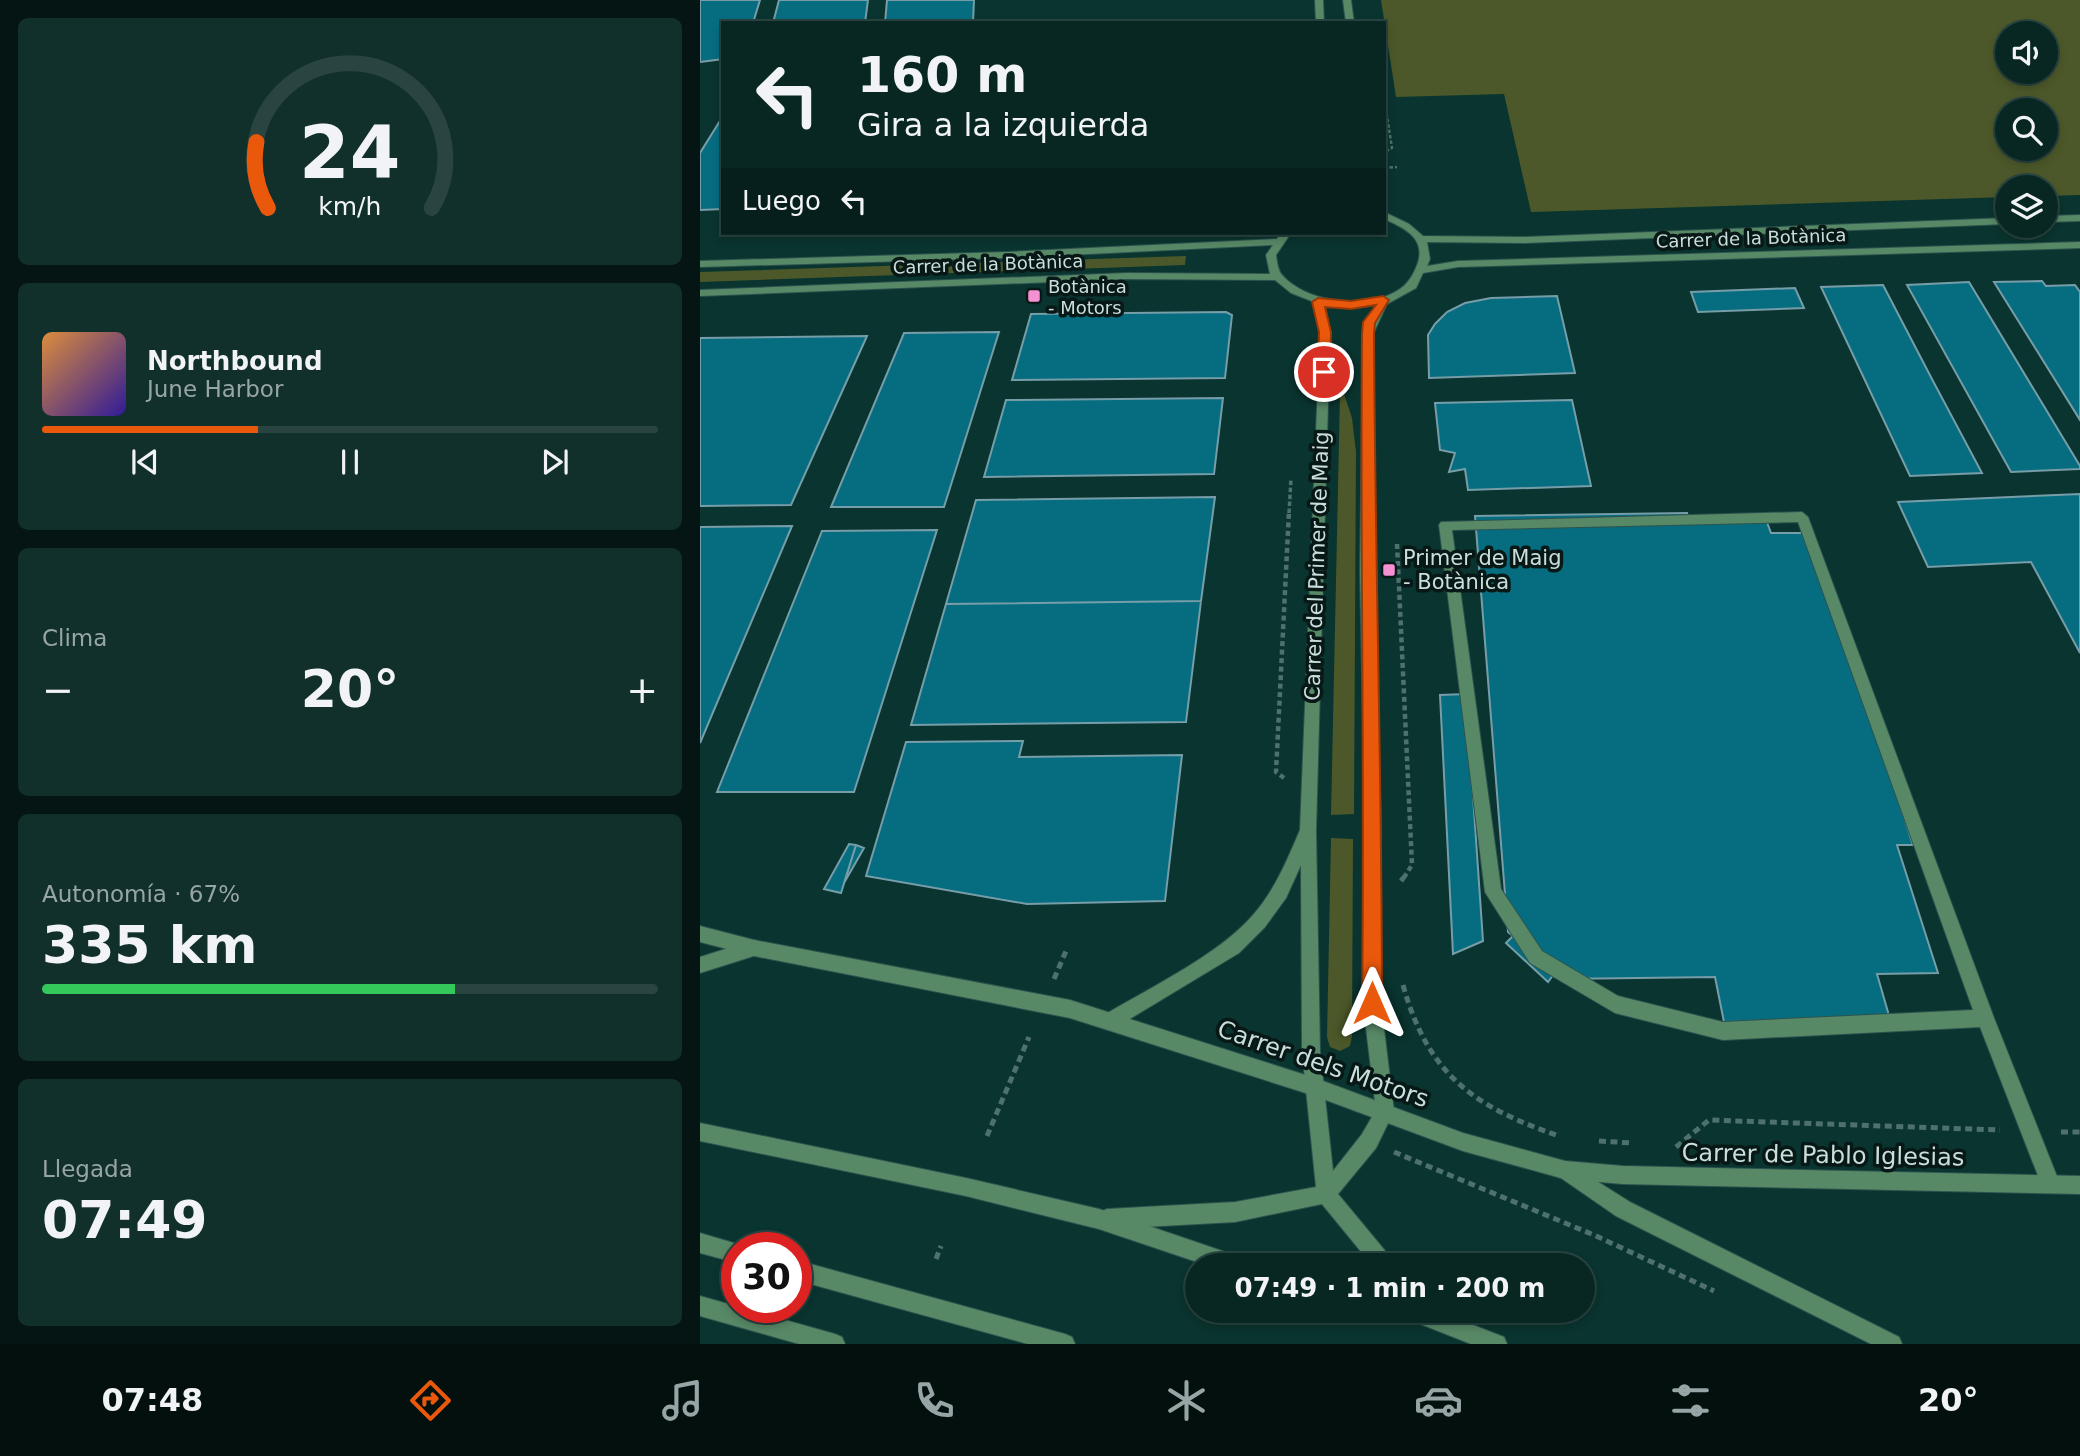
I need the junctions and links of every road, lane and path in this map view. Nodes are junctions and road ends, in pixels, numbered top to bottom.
1 (1319, 0) edge
2 (1347, 0) edge
3 (1320, 21) edge
4 (1350, 21) edge
5 (1386, 110) edge
6 (1386, 151) edge
7 (1397, 167) dead end
8 (1386, 168) edge
9 (1386, 216) edge
10 (2080, 218) edge
11 (2058, 219) edge
12 (1995, 221) edge
13 (1284, 235) edge
14 (1420, 239) junction
15 (1276, 242) junction
16 (2080, 245) edge
17 (700, 264) edge
18 (1423, 270) junction
19 (1277, 277) junction
20 (700, 293) edge
21 (1383, 300) junction
22 (1318, 302) junction
23 (1292, 470) dead end
24 (1397, 542) dead end
25 (1292, 785) dead end
26 (1308, 831) junction
27 (1395, 890) dead end
28 (700, 934) edge
29 (754, 948) junction
30 (1066, 951) dead end
31 (700, 965) edge
32 (1401, 977) dead end
33 (1054, 980) dead end
34 (1985, 1018) junction
35 (1112, 1020) junction
36 (1029, 1037) dead end
37 (1315, 1087) junction
38 (1385, 1111) junction
39 (2030, 1131) junction
40 (700, 1132) edge
41 (2080, 1132) edge
42 (987, 1136) dead end
43 (1567, 1138) dead end
44 (1595, 1140) dead end
45 (1369, 1141) junction
46 (1636, 1144) dead end
47 (1663, 1146) dead end
48 (1565, 1170) junction
49 (2051, 1184) junction
50 (2080, 1185) edge
51 (1326, 1194) junction
52 (1099, 1219) junction
53 (700, 1243) edge
54 (941, 1246) dead end
55 (721, 1249) edge
56 (1199, 1253) edge
57 (1374, 1253) edge
58 (936, 1259) dead end
59 (812, 1274) edge
60 (1717, 1292) dead end
61 (700, 1306) edge
62 (1446, 1323) edge
63 (835, 1344) edge
64 (1065, 1344) edge
65 (1497, 1344) edge
66 (1892, 1344) edge

1 - 3 street
2 - 4 street
5 - 6 path
7 - 8 path
9 - 14 street
10 - 11 street
12 - 14 street, Carrer de la Botànica
13 - 15 street
14 - 18 street
15 - 17 street, Carrer de la Botànica
15 - 19 street
16 - 18 street, Carrer de la Botànica
18 - 21 street
19 - 20 street, Carrer de la Botànica
19 - 22 street
21 - 22 street
21 - 38 street
22 - 26 street, Carrer del Primer de Maig
23 - 25 path
24 - 27 path
26 - 35 street, Carrer del Primer de Maig
26 - 37 street, Carrer del Primer de Maig
28 - 29 street, Carrer dels Motors
29 - 31 street
29 - 35 street, Carrer dels Motors
30 - 33 path
32 - 43 path
34 - 34 street
34 - 39 street
35 - 37 street, Carrer dels Motors
36 - 42 path
37 - 38 street, Carrer dels Motors
37 - 51 street, Carrer del Primer de Maig
38 - 45 street
38 - 48 street, Carrer dels Motors
39 - 41 path
39 - 47 path
39 - 49 street
40 - 52 street
44 - 46 path
45 - 51 street
45 - 60 path
48 - 49 street, Carrer de Pablo Iglesias
48 - 66 street, Carrer dels Motors
49 - 50 street, Carrer de Pablo Iglesias
51 - 52 street
51 - 57 street
52 - 56 street
53 - 55 street
54 - 58 path
59 - 64 street
61 - 63 street
62 - 65 street

